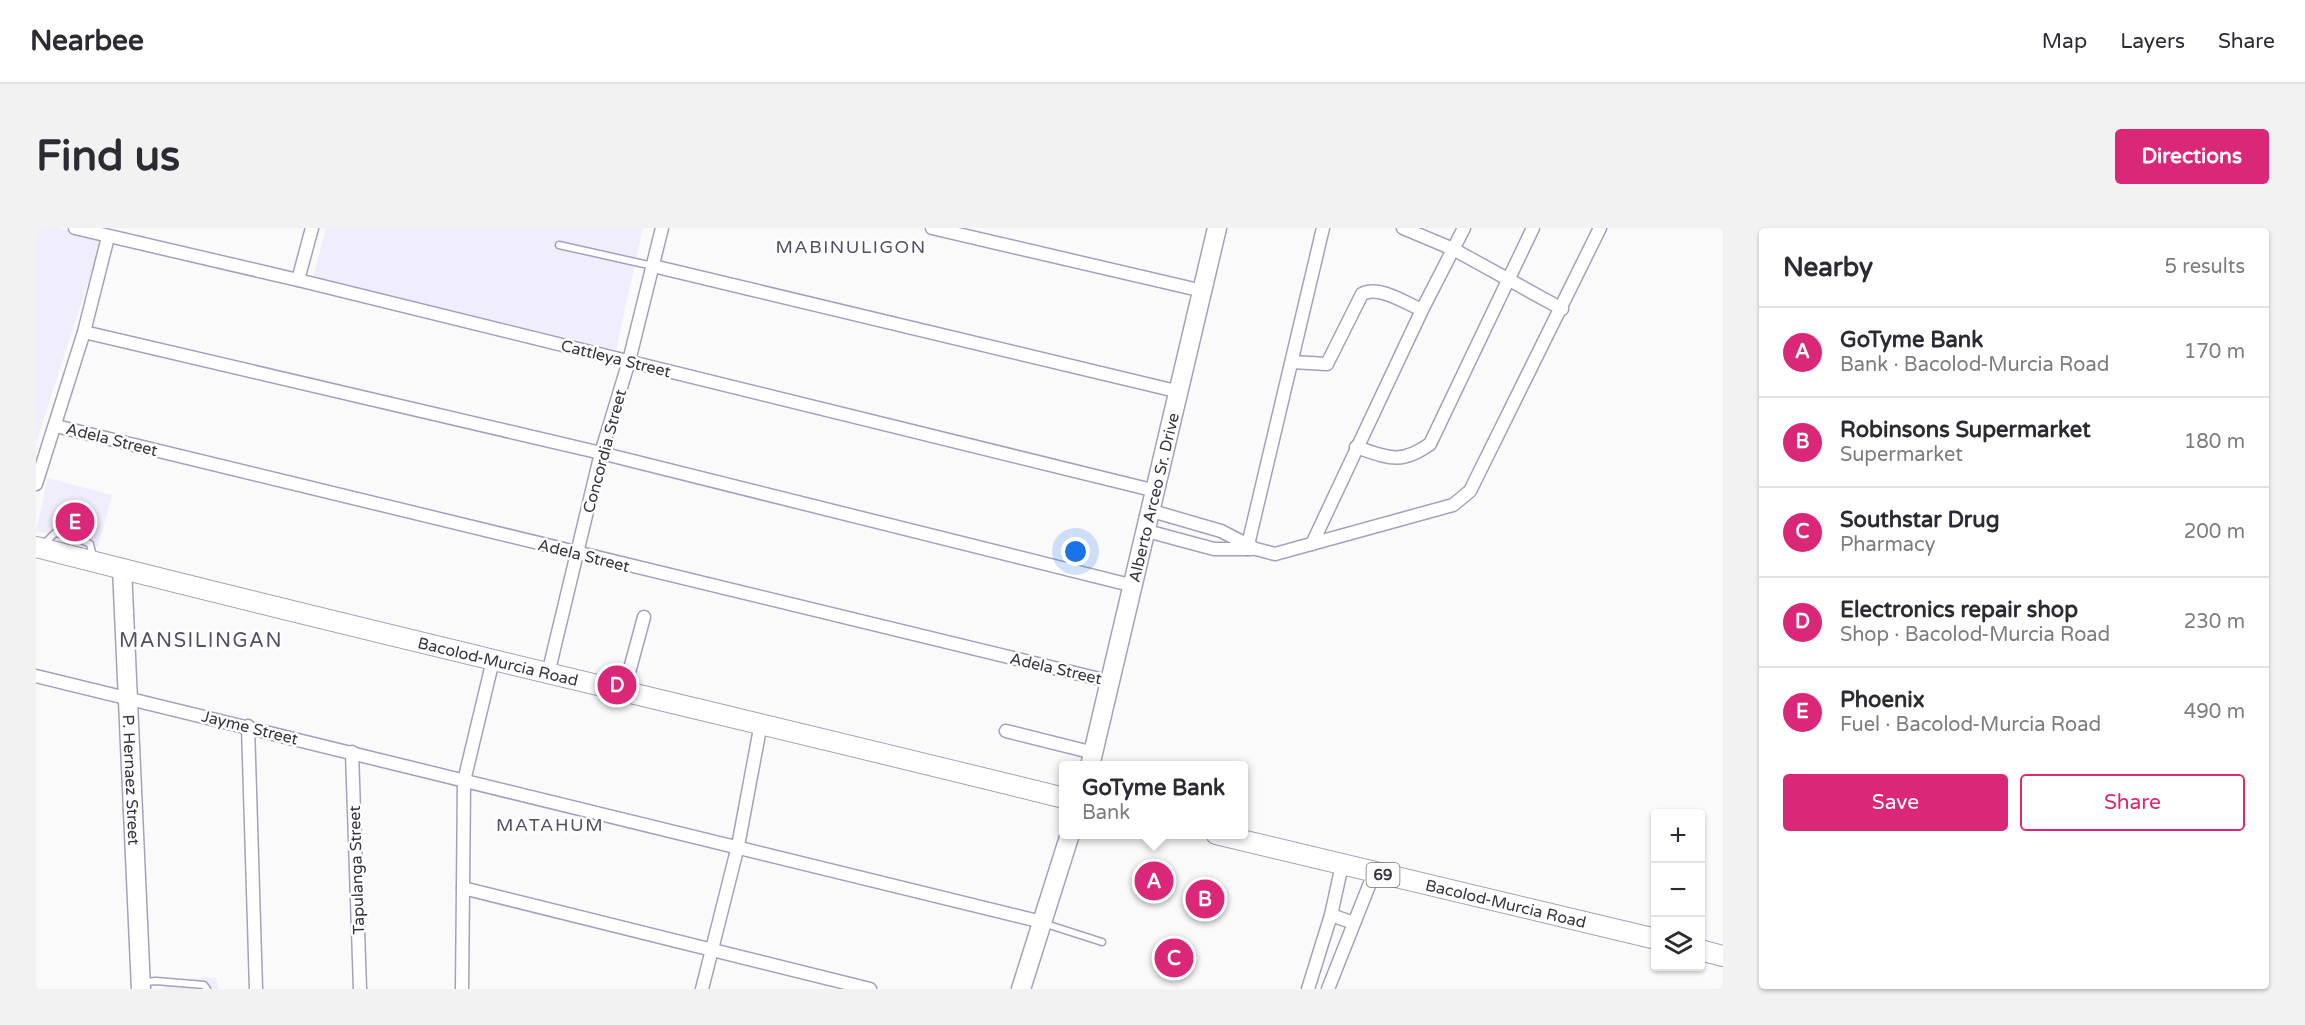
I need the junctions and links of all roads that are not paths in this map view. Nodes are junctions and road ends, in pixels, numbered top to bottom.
1 (75, 228) edge
2 (312, 228) edge
3 (662, 228) edge
4 (932, 228) edge
5 (1217, 228) edge
6 (1323, 228) edge
7 (1403, 228) edge
8 (1464, 228) edge
9 (1533, 228) edge
10 (1600, 228) edge
11 (108, 237) junction
12 (559, 245) dead end
13 (1453, 249) junction
14 (653, 266) junction
15 (298, 280) junction
16 (1508, 280) junction
17 (1203, 291) junction
18 (1422, 309) junction
19 (1562, 309) junction
20 (84, 332) junction
21 (629, 361) junction
22 (1292, 363) junction
23 (1180, 392) junction
24 (56, 426) junction
25 (1356, 447) junction
26 (601, 453) junction
27 (36, 484) edge
28 (1156, 491) junction
29 (1152, 511) junction
30 (1147, 531) junction
31 (1312, 544) junction
32 (39, 547) edge
33 (1250, 548) junction
34 (578, 554) junction
35 (122, 568) junction
36 (1134, 585) junction
37 (644, 617) dead end
38 (493, 660) junction
39 (548, 674) junction
40 (36, 676) edge
41 (1112, 682) junction
42 (624, 692) junction
43 (129, 699) junction
44 (761, 723) junction
45 (248, 726) junction
46 (1006, 730) dead end
47 (352, 752) junction
48 (1092, 759) edge
49 (464, 781) junction
50 (1059, 797) edge
51 (1068, 839) edge
52 (1236, 839) edge
53 (738, 846) junction
54 (1342, 865) junction
55 (1374, 873) junction
56 (463, 888) junction
57 (1331, 915) junction
58 (1042, 922) junction
59 (1354, 923) junction
60 (1651, 938) edge
61 (1102, 942) dead end
62 (712, 949) junction
63 (1705, 951) edge
64 (1723, 956) edge
65 (140, 986) edge
66 (207, 989) edge
67 (255, 989) edge
68 (360, 989) edge
69 (462, 989) edge
70 (702, 989) edge
71 (870, 989) edge
72 (1021, 989) edge
73 (1308, 989) edge
74 (1328, 989) edge

1 - 11 street, Cattleya Street
2 - 15 street
3 - 14 street, Concordia Street
4 - 17 street
5 - 17 street, Alberto Arceo Sr. Drive
6 - 22 street
7 - 13 street
8 - 13 street
9 - 16 street
10 - 19 street
11 - 15 street, Cattleya Street
11 - 20 street
12 - 14 lane
13 - 16 street
13 - 18 street
14 - 21 street, Concordia Street
14 - 23 street
15 - 21 street, Cattleya Street
16 - 19 street
16 - 25 street
17 - 23 street, Alberto Arceo Sr. Drive
18 - 22 street
18 - 25 street
19 - 31 street
20 - 24 street
20 - 26 street
21 - 26 street, Concordia Street
21 - 28 street, Cattleya Street
22 - 33 street
23 - 28 street, Alberto Arceo Sr. Drive
24 - 27 street
24 - 34 street, Adela Street
25 - 31 street
26 - 34 street, Concordia Street
26 - 36 street
28 - 29 street, Alberto Arceo Sr. Drive
29 - 30 street, Alberto Arceo Sr. Drive
29 - 33 street
30 - 33 street
30 - 36 street, Alberto Arceo Sr. Drive
31 - 33 street
32 - 35 main road, Bacolod-Murcia Road
34 - 39 street, Concordia Street
34 - 41 street, Adela Street
35 - 38 main road, Bacolod-Murcia Road
35 - 43 street, P. Hernaez Street
36 - 41 street, Alberto Arceo Sr. Drive
37 - 42 street
38 - 39 main road, Bacolod-Murcia Road
38 - 49 street
39 - 42 main road, Bacolod-Murcia Road
40 - 43 street, Jayme Street
41 - 48 street, Alberto Arceo Sr. Drive
42 - 44 main road, Bacolod-Murcia Road
43 - 45 street, Jayme Street
43 - 65 street, P. Hernaez Street
44 - 50 main road, Bacolod-Murcia Road
44 - 53 street
45 - 47 street, Jayme Street
45 - 67 street
46 - 48 street
47 - 49 street, Jayme Street
47 - 68 street, Tapulanga Street
49 - 53 street, Jayme Street
49 - 56 street
51 - 58 street
52 - 54 main road, Bacolod-Murcia Road / 69
53 - 58 street, Jayme Street
53 - 62 street
54 - 55 main road, Bacolod-Murcia Road / 69
54 - 57 street
55 - 59 street
55 - 60 main road, Bacolod-Murcia Road / 69
56 - 62 street
56 - 69 street
57 - 59 street
57 - 73 street
58 - 61 lane
58 - 72 street
59 - 74 street
62 - 70 street
62 - 71 street
63 - 64 main road
65 - 66 lane

